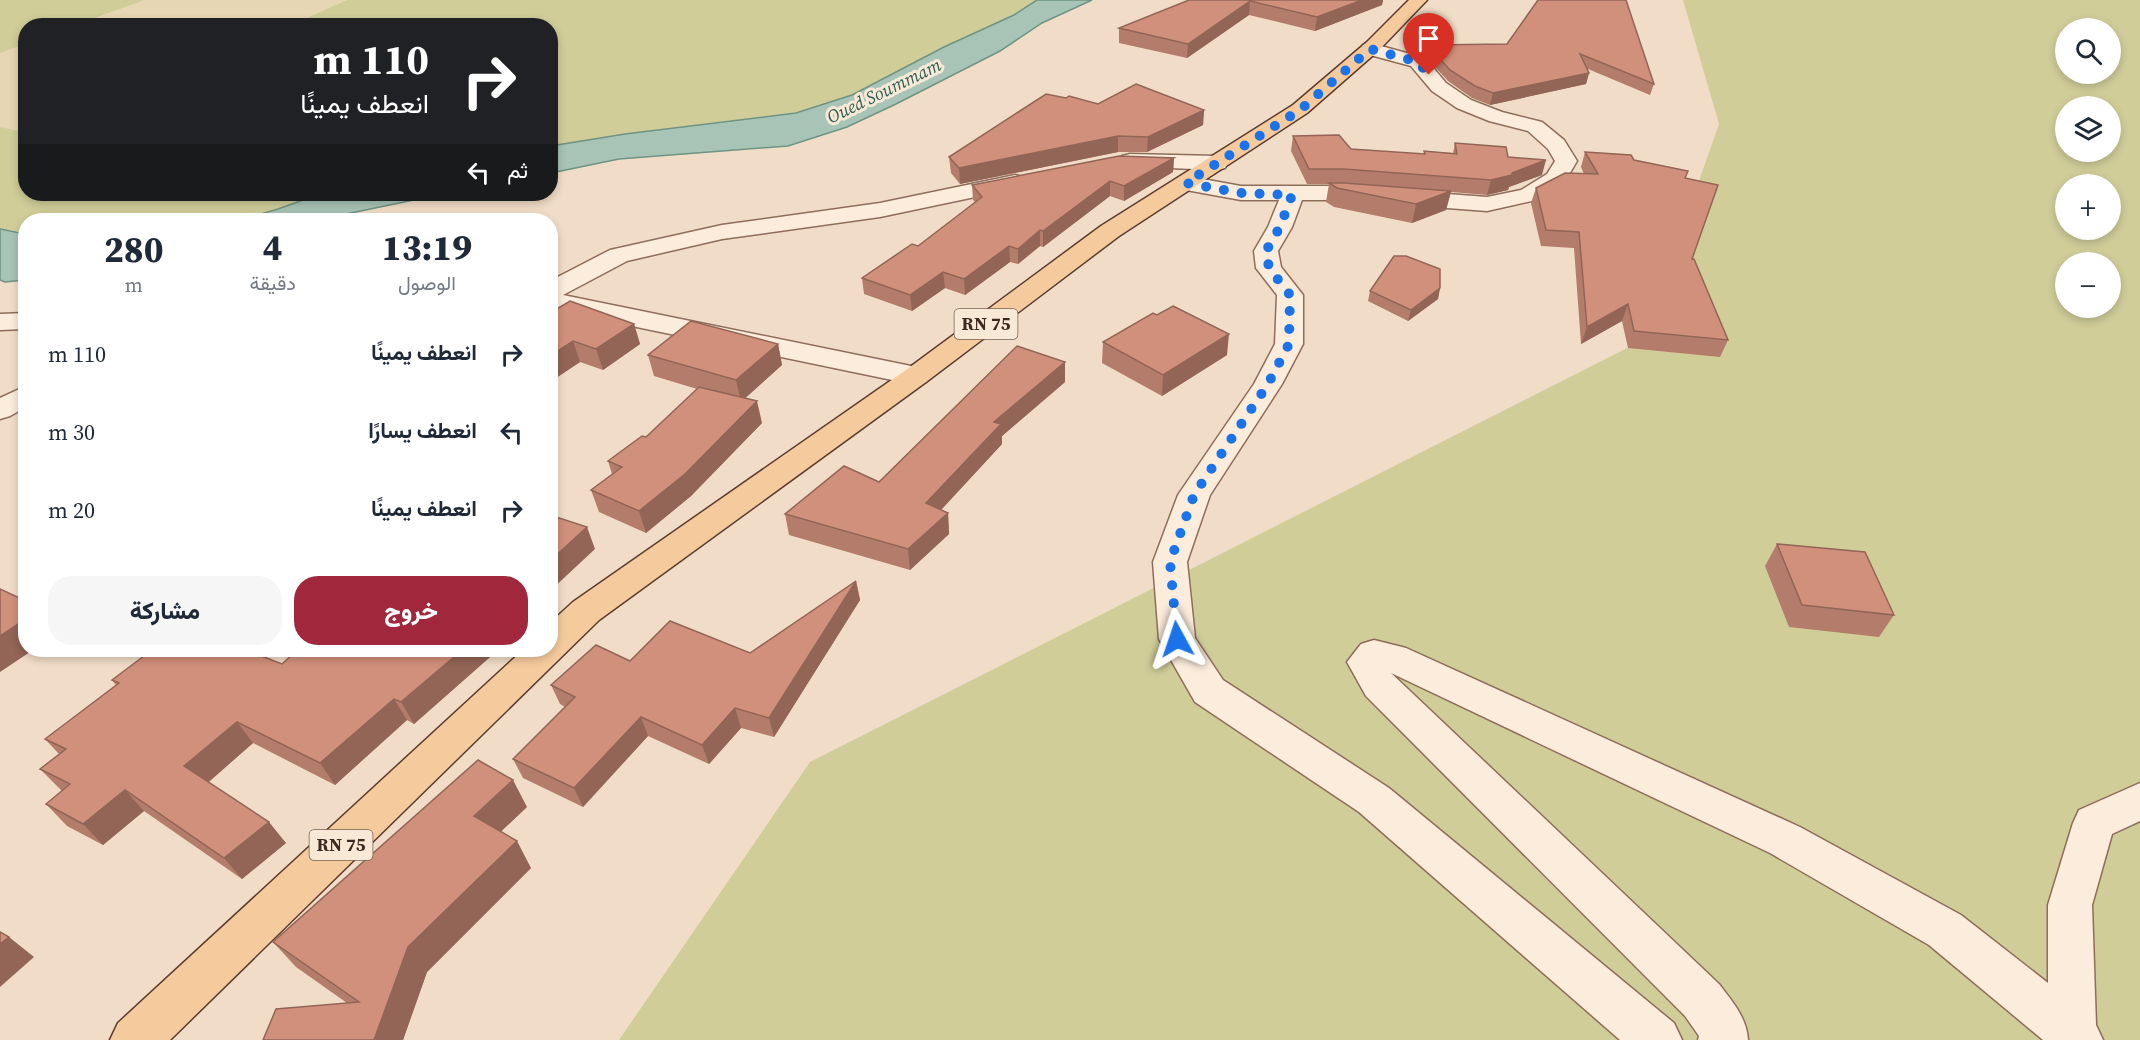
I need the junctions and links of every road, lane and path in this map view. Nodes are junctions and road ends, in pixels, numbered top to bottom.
1 (1419, 0) edge
2 (1370, 49) junction
3 (1107, 162) edge
4 (1217, 163) junction
5 (1040, 177) edge
6 (1186, 183) junction
7 (1292, 195) junction
8 (558, 288) edge
9 (558, 303) edge
10 (18, 321) edge
11 (0, 322) edge
12 (916, 376) junction
13 (18, 400) edge
14 (0, 410) edge
15 (558, 637) edge
16 (539, 657) edge
17 (2140, 801) edge
18 (2075, 1036) edge
19 (135, 1040) edge
20 (1657, 1040) edge
21 (1724, 1040) edge

1 - 2 main road, RN 75
2 - 4 main road, RN 75
2 - 7 street
3 - 4 street
4 - 6 main road, RN 75
5 - 8 street
6 - 7 street
6 - 12 main road, RN 75
7 - 20 street
9 - 12 street
10 - 11 street
12 - 15 main road, RN 75
13 - 14 street
16 - 19 main road, RN 75
17 - 18 street
18 - 21 street

